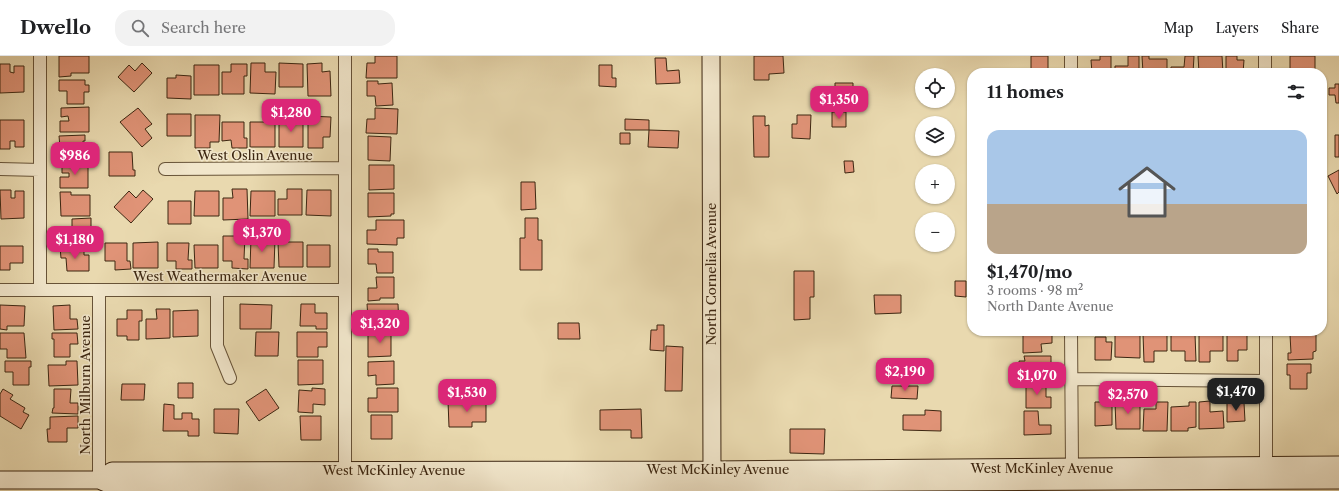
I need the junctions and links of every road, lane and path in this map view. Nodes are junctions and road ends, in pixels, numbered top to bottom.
1 (40, 56) edge
2 (345, 56) edge
3 (711, 56) edge
4 (1071, 56) edge
5 (1265, 56) edge
6 (1071, 68) edge
7 (1265, 68) edge
8 (345, 168) junction
9 (0, 169) edge
10 (165, 169) dead end
11 (40, 170) junction
12 (0, 290) edge
13 (40, 290) junction
14 (98, 290) junction
15 (216, 290) junction
16 (345, 290) junction
17 (1072, 336) edge
18 (1266, 336) edge
19 (230, 378) dead end
20 (1072, 379) junction
21 (1266, 381) junction
22 (1339, 465) edge
23 (1266, 466) junction
24 (1072, 468) junction
25 (345, 470) junction
26 (99, 480) junction
27 (1339, 480) edge
28 (712, 481) edge
29 (1162, 481) junction
30 (1, 483) edge

1 - 11 street
2 - 8 street
3 - 28 main road, North Cornelia Avenue
4 - 6 street
5 - 7 street
8 - 10 street, West Oslin Avenue
8 - 16 street
9 - 11 street
11 - 13 street
12 - 13 street, West Weathermaker Avenue
13 - 14 street, West Weathermaker Avenue
14 - 15 street, West Weathermaker Avenue
14 - 26 street, North Milburn Avenue
15 - 16 street, West Weathermaker Avenue
15 - 19 street
16 - 25 street
17 - 20 street
18 - 21 street
20 - 21 street
20 - 24 street
21 - 23 street
22 - 23 main road, West McKinley Avenue
23 - 24 main road, West McKinley Avenue
23 - 29 main road
24 - 28 main road, West McKinley Avenue
25 - 26 main road, West McKinley Avenue
25 - 28 main road, West McKinley Avenue
26 - 28 main road, West McKinley Avenue
26 - 30 main road, West McKinley Avenue
27 - 29 main road, West McKinley Avenue
28 - 29 main road, West McKinley Avenue

